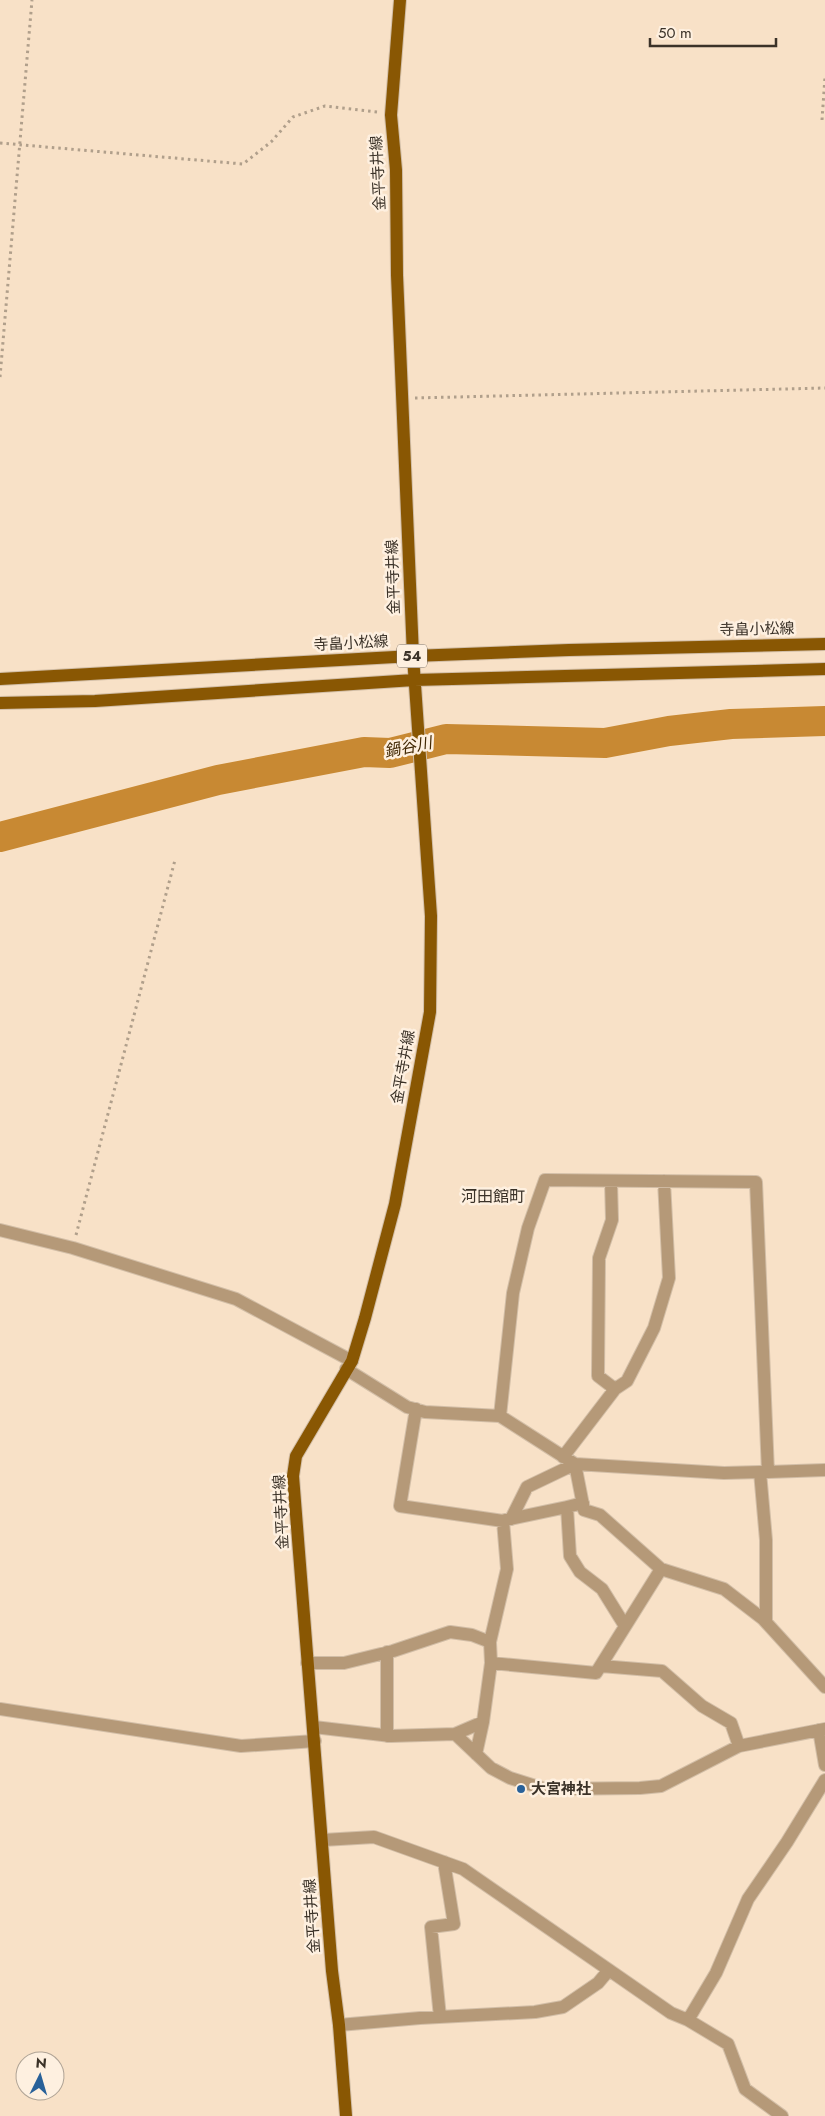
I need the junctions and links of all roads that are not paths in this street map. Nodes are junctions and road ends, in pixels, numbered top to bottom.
1 (400, 0) edge
2 (825, 644) edge
3 (412, 656) junction
4 (825, 669) edge
5 (0, 679) edge
6 (414, 680) junction
7 (0, 703) edge
8 (611, 1181) junction
9 (664, 1182) junction
10 (0, 1230) edge
11 (350, 1365) junction
12 (615, 1389) junction
13 (416, 1409) junction
14 (500, 1416) junction
15 (563, 1457) junction
16 (575, 1464) junction
17 (825, 1470) edge
18 (764, 1472) junction
19 (583, 1503) junction
20 (567, 1507) junction
21 (507, 1520) junction
22 (661, 1569) junction
23 (766, 1622) junction
24 (625, 1626) junction
25 (490, 1642) junction
26 (387, 1652) junction
27 (308, 1663) junction
28 (491, 1663) junction
29 (601, 1666) junction
30 (825, 1687) edge
31 (0, 1709) edge
32 (483, 1722) junction
33 (314, 1727) junction
34 (822, 1729) edge
35 (455, 1734) junction
36 (387, 1736) junction
37 (315, 1741) junction
38 (739, 1746) junction
39 (476, 1754) junction
40 (825, 1765) edge
41 (825, 1780) edge
42 (323, 1840) junction
43 (444, 1862) junction
44 (609, 1970) junction
45 (440, 2017) junction
46 (688, 2020) junction
47 (339, 2025) junction
48 (346, 2116) edge
49 (782, 2116) edge

1 - 3 main road, 金平寺井線
2 - 3 main road, 寺畠小松線 / 54
3 - 5 main road, 寺畠小松線 / 54
3 - 6 main road, 金平寺井線
4 - 6 main road, 54
6 - 7 main road, 54
6 - 11 main road, 金平寺井線
8 - 9 street
8 - 12 street
8 - 14 street
9 - 12 street
9 - 18 street
10 - 11 street
11 - 13 street
11 - 27 main road, 金平寺井線
12 - 15 street
13 - 14 street
13 - 21 street
14 - 15 street
15 - 16 street
16 - 18 street
16 - 19 street
16 - 21 street
17 - 18 street
18 - 23 street
19 - 20 street
19 - 22 street
20 - 21 street
20 - 24 street
21 - 25 street
22 - 23 street
22 - 24 street
23 - 30 street
24 - 29 street
25 - 26 street
25 - 28 street
26 - 27 street
26 - 36 street
27 - 33 main road, 金平寺井線
28 - 29 street
28 - 32 street
29 - 38 street
31 - 37 street
32 - 35 street
32 - 39 street
33 - 36 street
33 - 37 main road, 金平寺井線
34 - 38 street
34 - 40 street
35 - 36 street
35 - 39 street
37 - 42 main road, 金平寺井線
38 - 39 street
41 - 46 street
42 - 43 street
42 - 47 main road, 金平寺井線
43 - 44 street
43 - 45 street
44 - 45 street
44 - 46 street
45 - 47 street
46 - 49 street
47 - 48 main road, 金平寺井線

